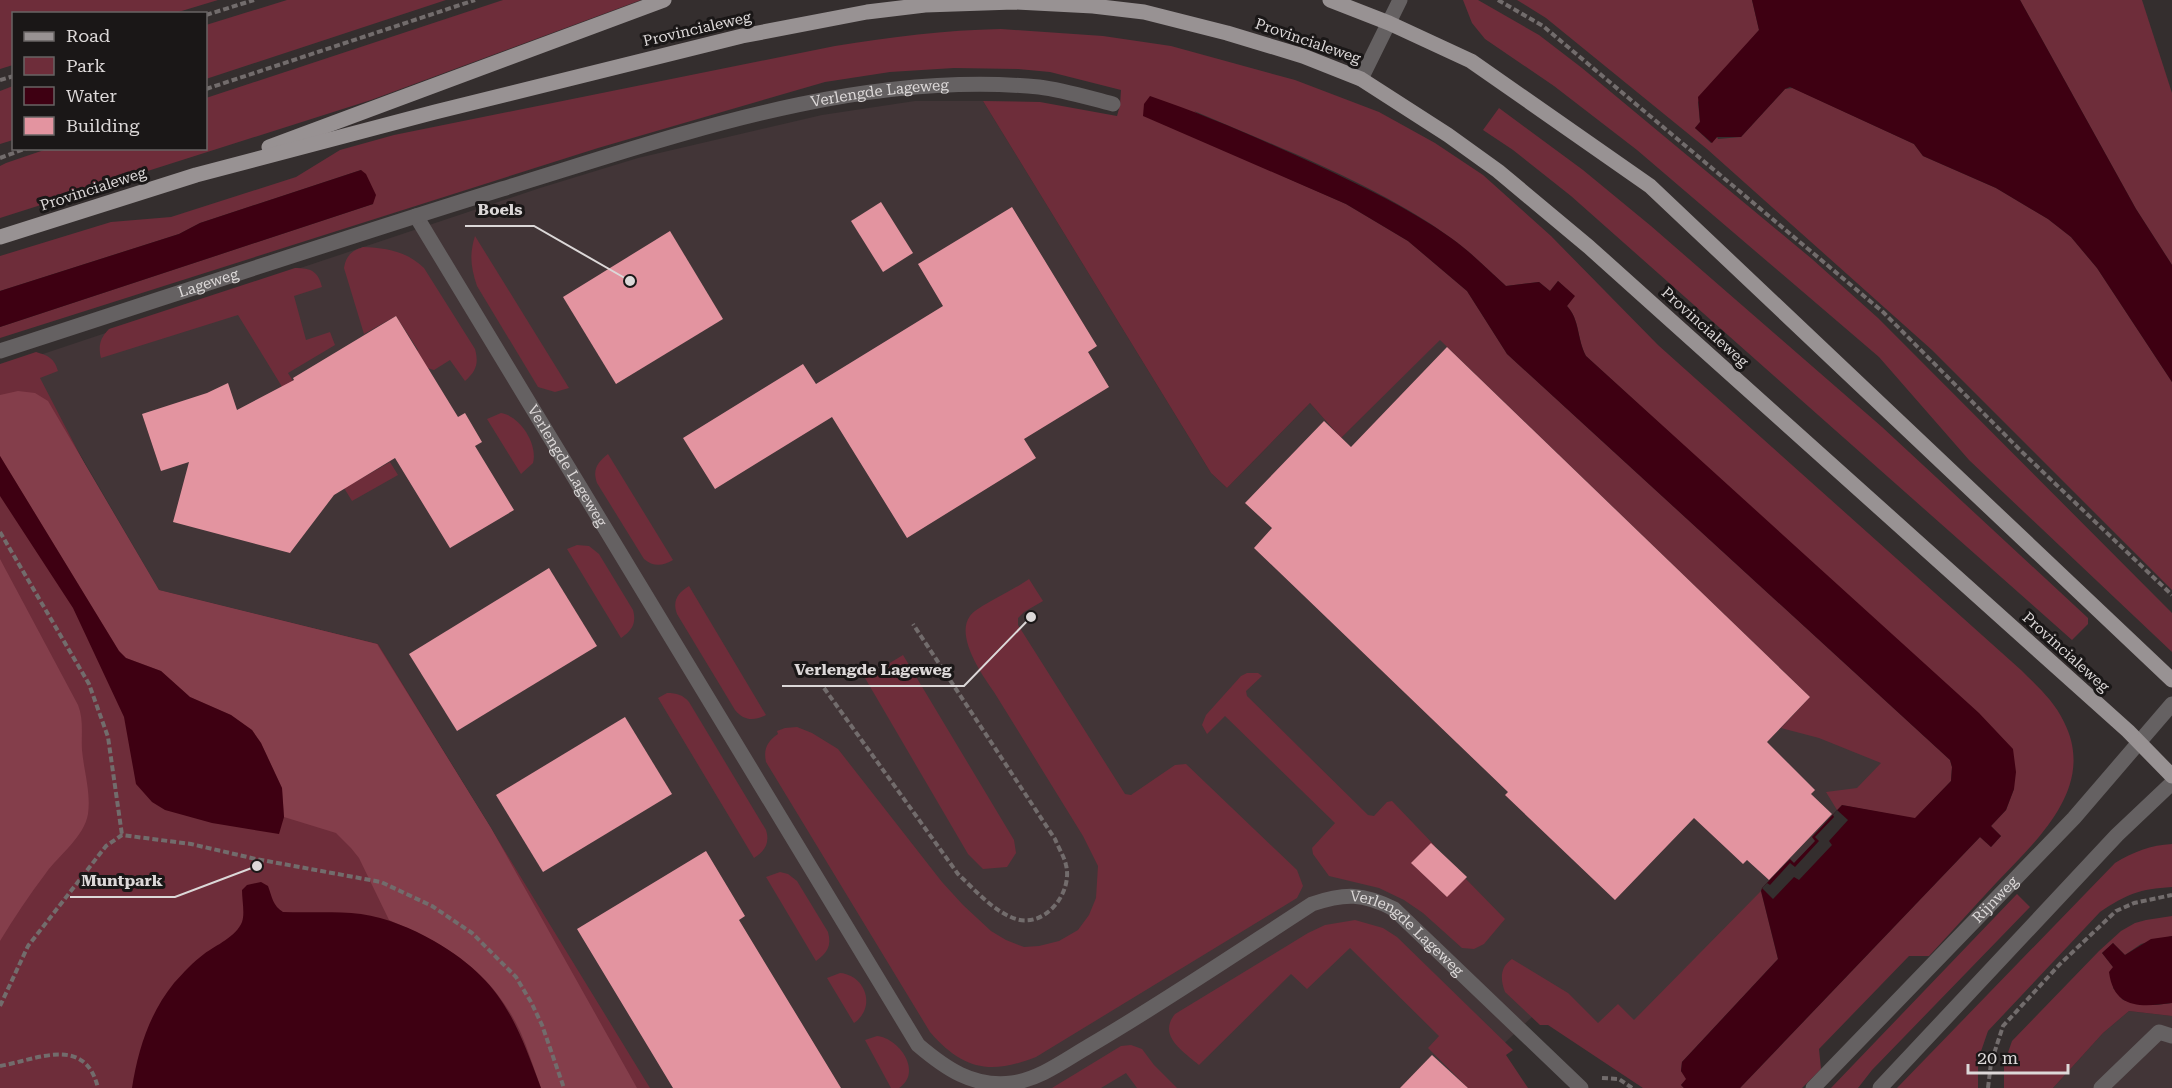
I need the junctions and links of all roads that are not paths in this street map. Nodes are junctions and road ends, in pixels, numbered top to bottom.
1 (664, 0) edge
2 (1330, 0) edge
3 (1401, 0) edge
4 (1389, 23) junction
5 (1361, 79) junction
6 (1113, 104) dead end
7 (196, 175) junction
8 (416, 216) junction
9 (0, 237) edge
10 (0, 351) edge
11 (2172, 680) edge
12 (2172, 704) edge
13 (2139, 743) junction
14 (2172, 776) edge
15 (2172, 783) edge
16 (2172, 1036) edge
17 (1581, 1088) edge
18 (1813, 1088) edge
19 (1880, 1088) edge
20 (2101, 1088) edge

1 - 7 main road, Provincialeweg
2 - 4 main road
3 - 4 street
4 - 5 street
4 - 11 main road
5 - 7 main road, Provincialeweg
5 - 13 main road, Provincialeweg
6 - 8 street, Verlengde Lageweg
7 - 9 main road, Provincialeweg
8 - 10 street, Lageweg
8 - 17 street, Verlengde Lageweg
12 - 13 street, Rijnweg
13 - 14 main road, Provincialeweg
13 - 18 street, Rijnweg
15 - 19 street
16 - 20 street

